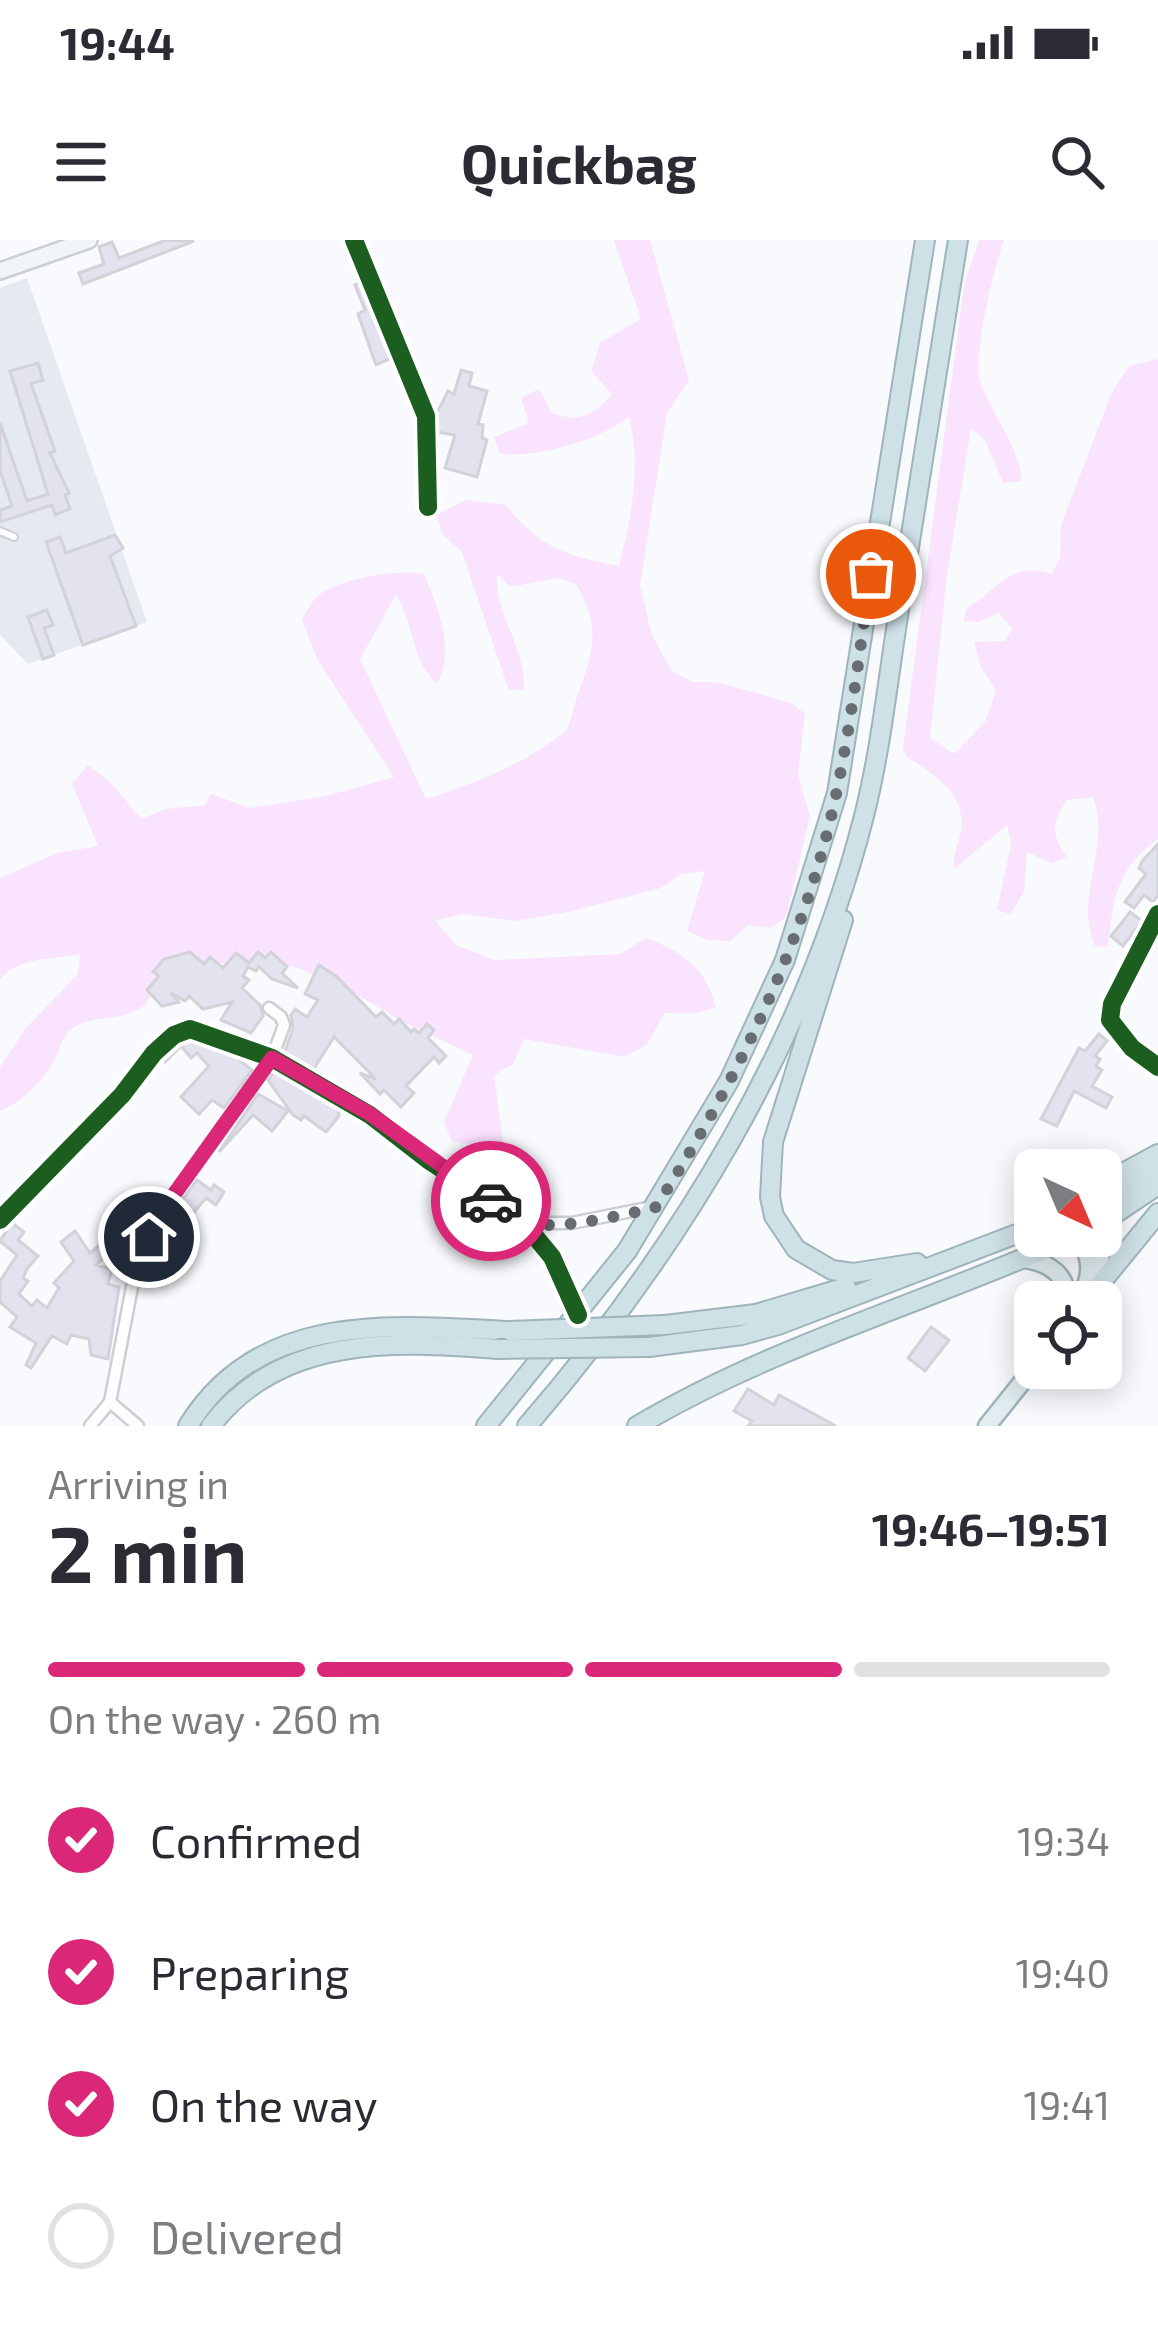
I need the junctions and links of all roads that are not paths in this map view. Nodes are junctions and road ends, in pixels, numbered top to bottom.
1 (89, 240) edge
2 (354, 240) edge
3 (958, 240) edge
4 (921, 244) edge
5 (0, 271) edge
6 (428, 507) dead end
7 (0, 531) edge
8 (14, 537) dead end
9 (863, 820) junction
10 (1158, 914) edge
11 (269, 1008) dead end
12 (272, 1058) junction
13 (1158, 1067) edge
14 (1158, 1154) edge
15 (1158, 1170) edge
16 (1122, 1175) tunnel mouth
17 (1158, 1185) edge
18 (1123, 1193) tunnel mouth
19 (656, 1207) junction
20 (1122, 1212) tunnel mouth
21 (1158, 1213) edge
22 (0, 1220) edge
23 (524, 1223) junction
24 (1014, 1223) edge
25 (1014, 1235) edge
26 (1014, 1246) edge
27 (1025, 1258) joint
28 (917, 1263) junction
29 (1063, 1281) edge
30 (1101, 1281) edge
31 (904, 1290) junction
32 (578, 1315) junction
33 (742, 1335) junction
34 (1014, 1388) edge
35 (1015, 1389) edge
36 (684, 1399) junction
37 (1006, 1400) junction
38 (110, 1402) junction
39 (90, 1426) edge
40 (138, 1426) edge
41 (188, 1426) edge
42 (211, 1426) edge
43 (485, 1426) edge
44 (527, 1426) edge
45 (637, 1426) edge
46 (987, 1426) edge

1 - 5 main road
2 - 6 street
3 - 9 highway
4 - 19 highway
7 - 8 lane
9 - 28 highway
9 - 44 highway
10 - 13 street
11 - 12 street
12 - 22 street
12 - 23 street
12 - 38 street
14 - 16 highway
15 - 18 highway
17 - 20 highway
19 - 23 street
19 - 32 highway
21 - 30 highway
23 - 32 street
24 - 28 highway
25 - 33 highway
26 - 31 highway
27 - 29 main road
27 - 36 highway
28 - 41 highway, bridge
31 - 33 highway
31 - 36 highway
32 - 43 highway
33 - 42 highway, bridge
34 - 37 main road
35 - 37 main road
36 - 45 highway
37 - 46 main road
38 - 39 street
38 - 40 street

